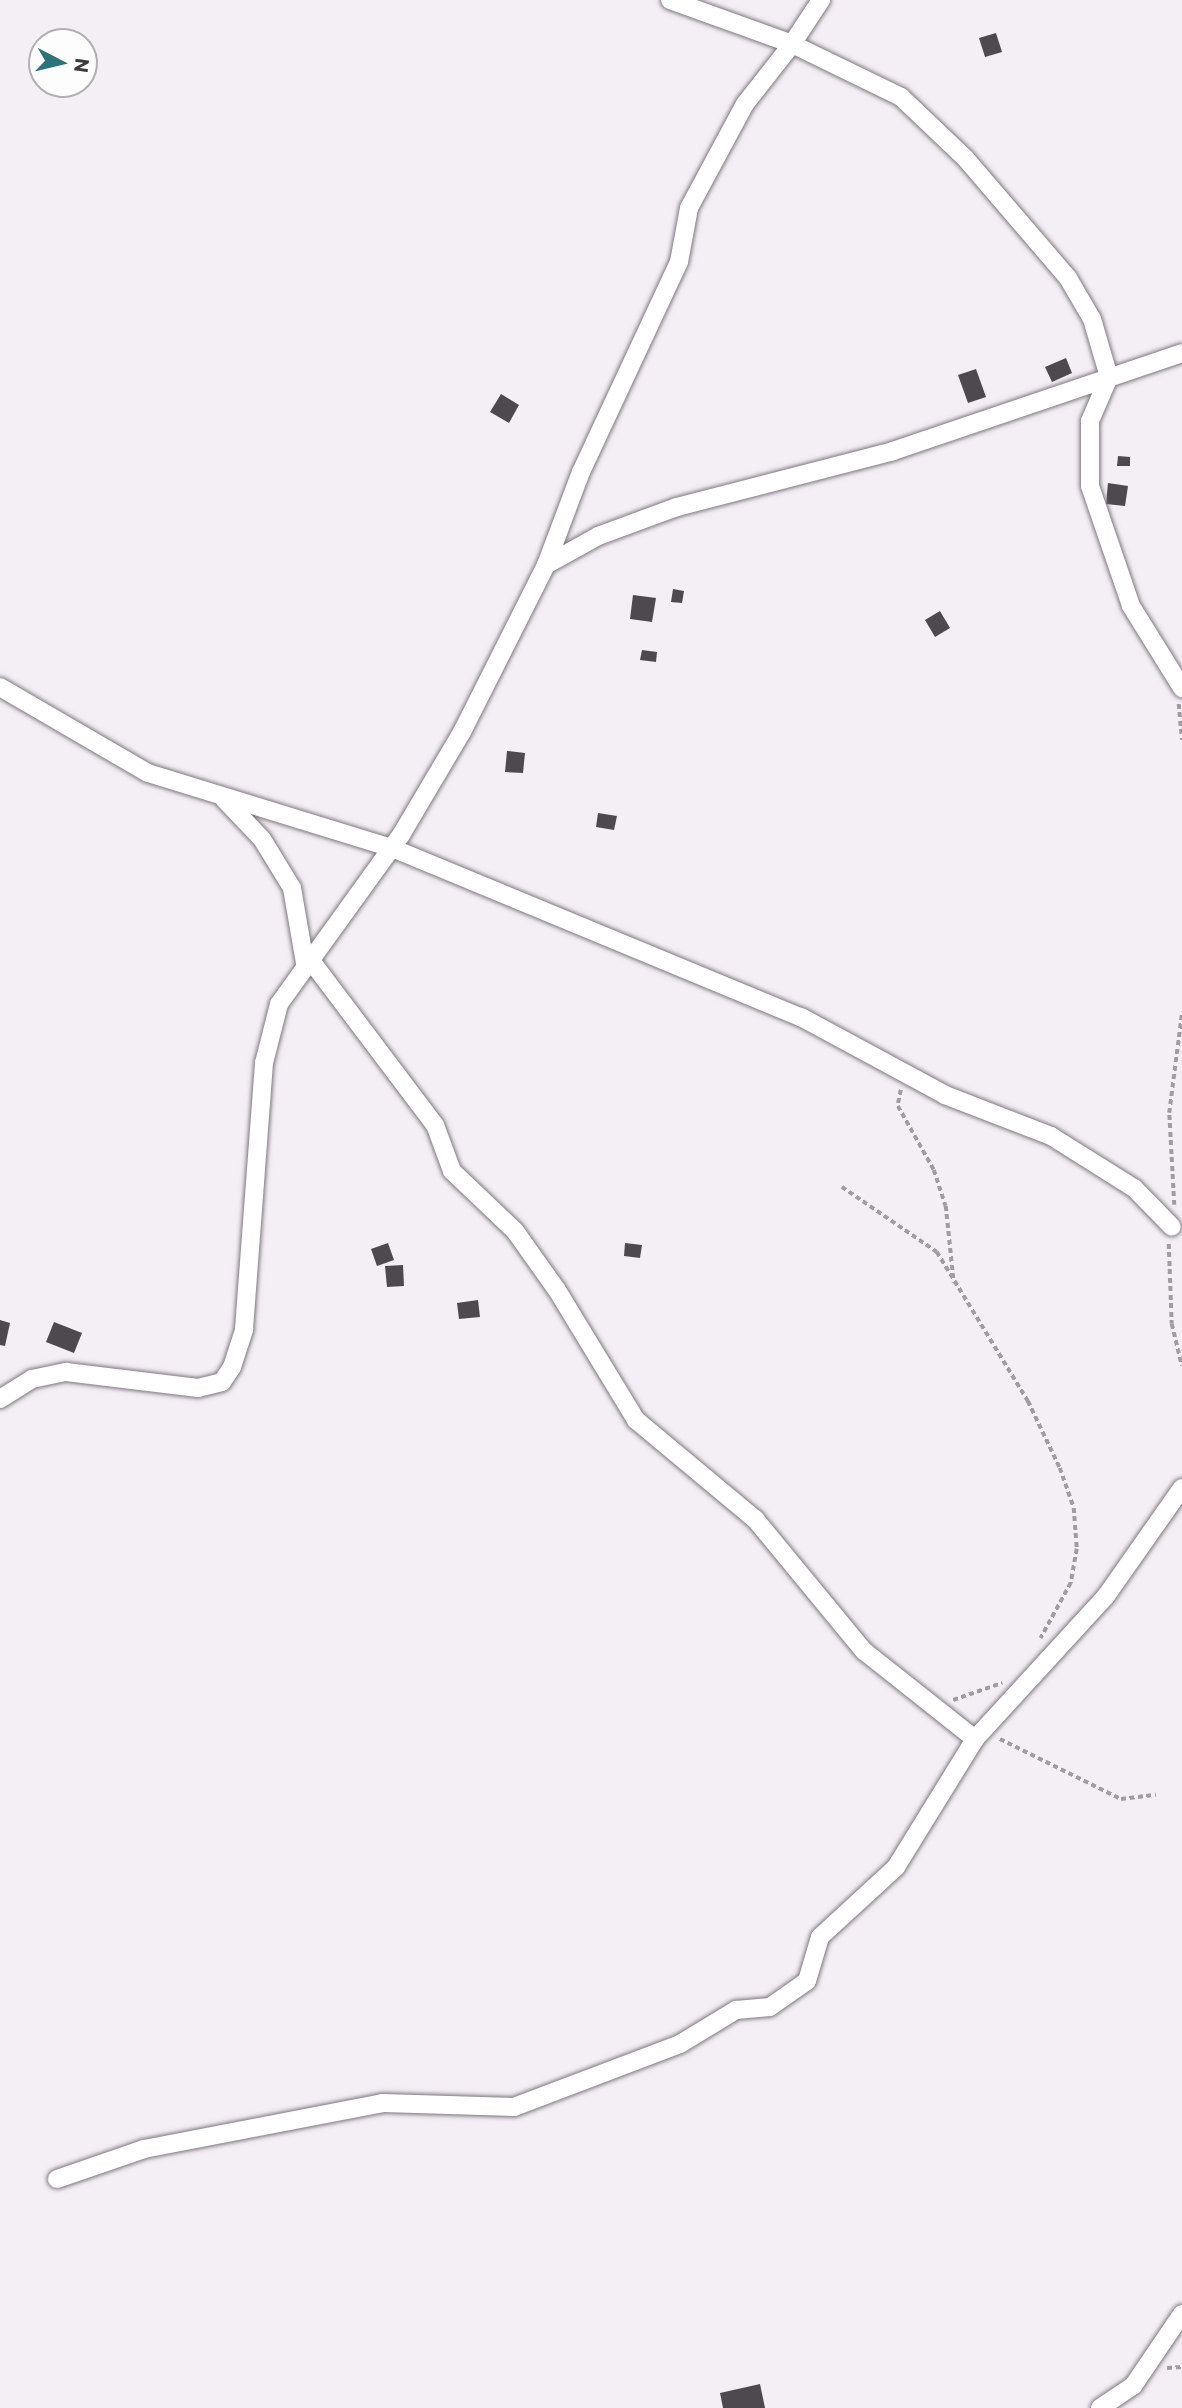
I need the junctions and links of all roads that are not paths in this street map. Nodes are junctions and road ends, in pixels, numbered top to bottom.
1 (670, 0) edge
2 (821, 0) edge
3 (792, 44) junction
4 (1182, 353) edge
5 (1109, 377) junction
6 (546, 565) junction
7 (1180, 686) edge
8 (0, 687) edge
9 (224, 799) junction
10 (392, 848) junction
11 (307, 961) junction
12 (1172, 1227) road end
13 (0, 1399) edge
14 (1182, 1488) edge
15 (979, 1734) junction
16 (57, 2179) dead end
17 (1182, 2314) edge
18 (1100, 2408) edge

1 - 3 street
2 - 3 street
3 - 5 street
3 - 6 street
4 - 5 street
5 - 6 street
5 - 7 street
6 - 10 street
8 - 9 street
9 - 10 street
9 - 11 street
10 - 11 street
10 - 12 street
11 - 13 street
11 - 15 street
14 - 15 street
15 - 16 street
17 - 18 street

